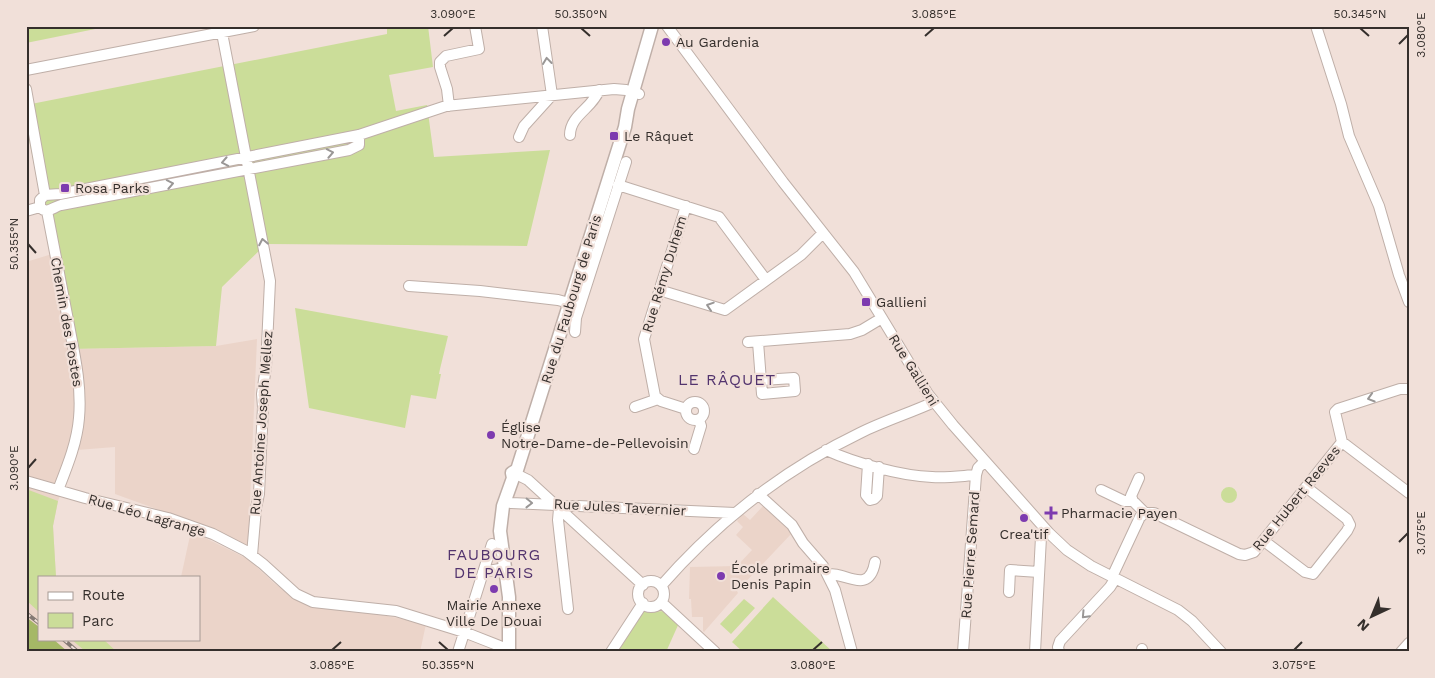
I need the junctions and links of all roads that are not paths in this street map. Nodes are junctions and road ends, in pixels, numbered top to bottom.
1 (254, 26) edge
2 (475, 26) edge
3 (542, 26) edge
4 (652, 26) edge
5 (658, 26) edge
6 (668, 26) edge
7 (1316, 26) edge
8 (222, 32) junction
9 (30, 70) edge
10 (26, 89) edge
11 (599, 90) junction
12 (636, 93) junction
13 (552, 95) junction
14 (449, 106) junction
15 (359, 135) junction
16 (570, 135) dead end
17 (30, 136) edge
18 (519, 138) dead end
19 (246, 158) junction
20 (626, 162) dead end
21 (248, 168) junction
22 (618, 185) junction
23 (48, 195) junction
24 (686, 206) junction
25 (47, 209) junction
26 (26, 211) edge
27 (823, 233) junction
28 (766, 280) junction
29 (409, 286) dead end
30 (659, 290) junction
31 (1409, 302) edge
32 (569, 303) junction
33 (882, 318) junction
34 (575, 332) dead end
35 (761, 380) dead end
36 (1409, 388) edge
37 (658, 399) junction
38 (934, 402) junction
39 (634, 407) dead end
40 (686, 408) junction
41 (699, 420) junction
42 (1342, 442) junction
43 (694, 449) dead end
44 (826, 450) junction
45 (985, 461) junction
46 (868, 464) junction
47 (879, 467) junction
48 (517, 475) junction
49 (976, 475) junction
50 (1139, 478) dead end
51 (26, 481) edge
52 (1306, 487) junction
53 (58, 490) junction
54 (1101, 490) dead end
55 (1409, 493) edge
56 (758, 494) junction
57 (505, 501) junction
58 (1133, 501) junction
59 (557, 507) junction
60 (735, 512) junction
61 (1145, 513) junction
62 (1044, 528) junction
63 (1264, 541) junction
64 (492, 544) dead end
65 (252, 555) junction
66 (875, 562) dead end
67 (505, 568) junction
68 (483, 572) junction
69 (1039, 572) junction
70 (828, 574) junction
71 (1114, 578) junction
72 (643, 585) junction
73 (661, 586) junction
74 (1009, 592) dead end
75 (661, 602) junction
76 (643, 603) junction
77 (568, 609) dead end
78 (464, 632) junction
79 (1409, 643) edge
80 (508, 648) edge
81 (458, 652) edge
82 (611, 652) edge
83 (715, 652) edge
84 (852, 652) edge
85 (963, 652) edge
86 (1035, 652) edge
87 (1059, 652) edge
88 (1221, 652) edge
89 (1401, 652) edge

1 - 8 street
2 - 14 street
13 -> 3 street
4 - 12 main road, Rue du Faubourg de Paris
5 - 12 main road, Rue du Faubourg de Paris
6 - 27 street, Rue Gallieni
7 - 31 street
8 - 9 street
8 - 19 street, Rue Antoine Joseph Mellez
10 - 17 street
11 - 12 street
11 - 13 street
11 - 16 street
12 - 32 main road, Rue du Faubourg de Paris
13 - 14 street
13 - 18 street
14 - 15 street
15 - 19 street
21 -> 15 street
17 - 23 street
19 - 21 street, Rue Antoine Joseph Mellez
19 -> 23 street
20 - 22 street, Rue du Faubourg de Paris
25 -> 21 street
65 -> 21 street, Rue Antoine Joseph Mellez
22 - 24 street
22 - 34 street, Rue du Faubourg de Paris
23 - 25 street
24 - 28 street
24 - 30 street, Rue Rémy Duhem
25 - 26 street
25 - 53 street, Chemin des Postes
27 - 28 street
27 - 33 street, Rue Gallieni
28 -> 30 street
29 - 32 street
30 - 37 street, Rue Rémy Duhem
32 - 48 main road, Rue du Faubourg de Paris
33 - 35 street
33 - 38 street, Rue Gallieni
36 -> 42 street
37 - 39 street
37 - 40 street
38 - 44 street
38 - 45 street, Rue Gallieni
40 - 41 street
40 - 41 street
41 - 43 street
42 - 52 street, Rue Hubert Reeves
42 - 55 street, Rue Hubert Reeves
44 - 46 street
44 - 56 street
45 - 49 street, Rue Pierre Semard
45 - 62 street, Rue Gallieni
46 - 47 street
46 - 47 street
47 - 49 street
48 - 57 main road, Rue du Faubourg de Paris
48 - 59 street
49 - 85 street, Rue Pierre Semard
50 - 58 street
51 - 53 street, Rue Léo Lagrange
52 - 63 street, Rue Hubert Reeves
52 - 63 street
53 - 65 street, Rue Léo Lagrange
54 - 58 street, Rue Hubert Reeves
56 - 60 street
56 - 70 street
57 -> 59 street, Rue Jules Tavernier
57 - 67 main road, Rue du Faubourg de Paris
58 - 61 street, Rue Hubert Reeves
59 - 60 street, Rue Jules Tavernier
59 - 72 street
59 - 77 street
60 - 73 street
61 - 63 street, Rue Hubert Reeves
61 - 71 street
62 - 69 street
62 - 71 street, Rue Gallieni
64 - 68 street
65 - 78 street, Rue Léo Lagrange
66 - 70 street
67 - 68 street
67 - 80 main road, Rue du Faubourg de Paris
68 - 78 street
69 - 74 street
69 - 86 street
70 - 84 street
71 -> 87 street
71 - 88 street, Rue Gallieni
72 - 73 street
72 - 76 street
73 - 75 street
75 - 76 street
75 - 83 street
76 - 82 street
78 - 80 street, Rue Léo Lagrange
78 - 81 street
79 - 89 street

